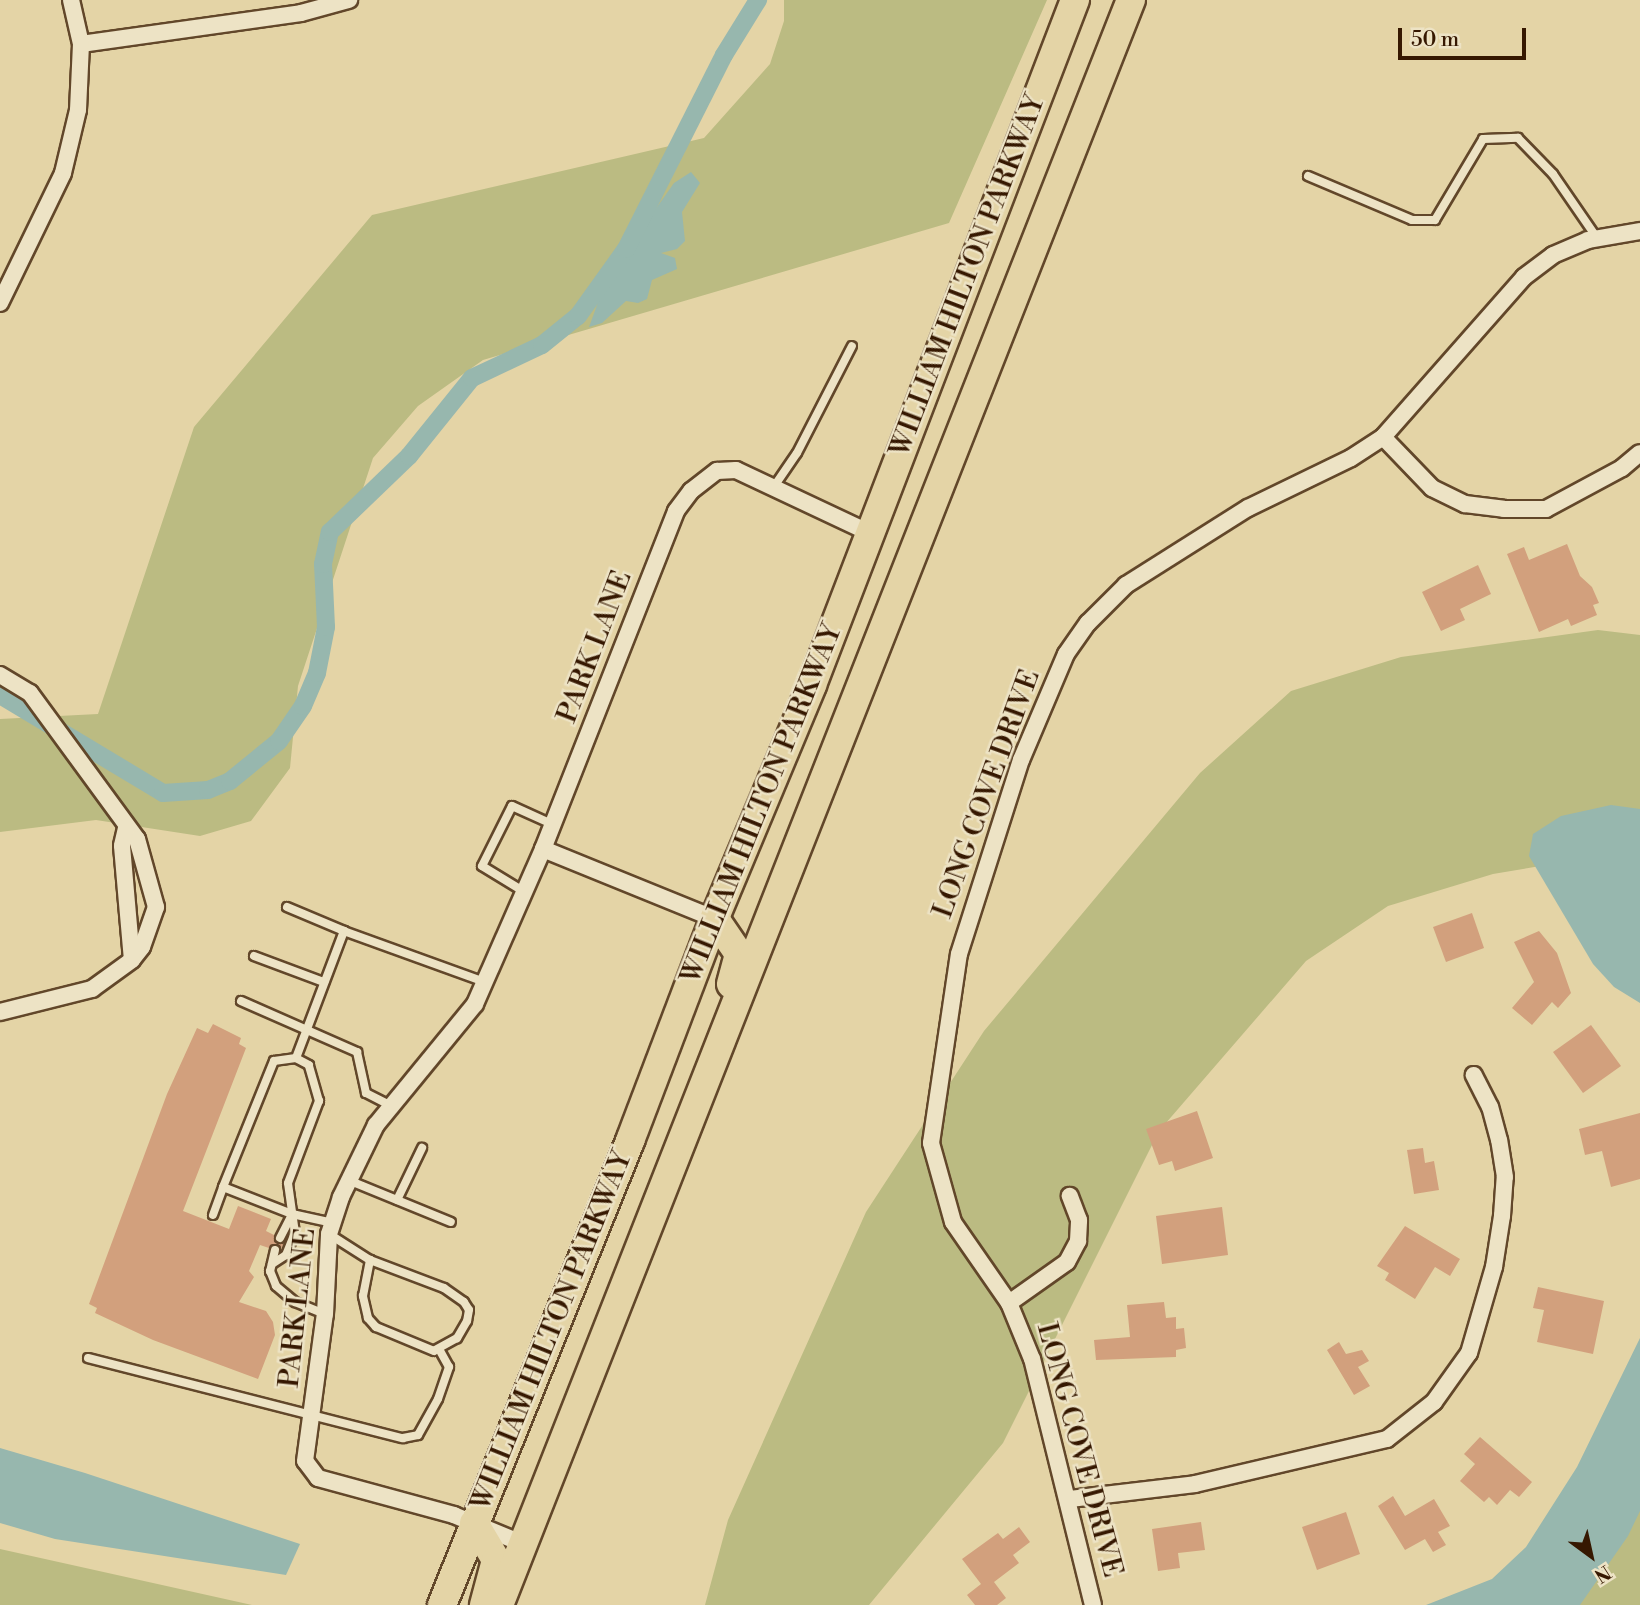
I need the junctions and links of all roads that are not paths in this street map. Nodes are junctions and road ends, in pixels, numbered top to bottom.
1 (71, 0) edge
2 (349, 0) edge
3 (1075, 0) edge
4 (1131, 0) edge
5 (81, 44) junction
6 (1308, 176) dead end
7 (1640, 232) edge
8 (1597, 238) junction
9 (0, 303) edge
10 (852, 346) dead end
11 (1383, 437) junction
12 (1640, 453) edge
13 (773, 488) junction
14 (870, 533) junction
15 (0, 675) edge
16 (552, 824) junction
17 (126, 828) junction
18 (542, 849) junction
19 (523, 891) junction
20 (287, 907) dead end
21 (715, 919) junction
22 (344, 932) junction
23 (254, 956) dead end
24 (132, 961) junction
25 (324, 982) junction
26 (485, 982) junction
27 (241, 1001) dead end
28 (0, 1012) edge
29 (308, 1027) junction
30 (296, 1058) junction
31 (1475, 1075) dead end
32 (705, 1081) junction
33 (392, 1106) junction
34 (422, 1148) dead end
35 (348, 1180) junction
36 (223, 1187) junction
37 (1070, 1196) dead end
38 (397, 1200) junction
39 (292, 1214) junction
40 (213, 1215) dead end
41 (451, 1222) dead end
42 (331, 1228) junction
43 (280, 1238) dead end
44 (275, 1251) dead end
45 (370, 1260) junction
46 (272, 1264) junction
47 (1009, 1303) junction
48 (325, 1314) junction
49 (440, 1351) junction
50 (88, 1358) dead end
51 (312, 1418) junction
52 (1070, 1499) junction
53 (474, 1523) junction
54 (526, 1545) junction
55 (442, 1605) edge
56 (484, 1605) edge
57 (499, 1605) edge
58 (1093, 1605) edge

1 - 5 street
2 - 5 street
3 - 14 highway, WILLIAM HILTON PARKWAY
4 - 32 highway, WILLIAM HILTON PARKWAY
5 - 9 street
6 - 8 lane
7 - 8 street, LONG COVE DRIVE
8 - 11 street, LONG COVE DRIVE
10 - 13 lane
11 - 12 street
11 - 47 street, LONG COVE DRIVE
13 - 14 street, PARK LANE
13 - 16 street, PARK LANE
14 - 21 highway, WILLIAM HILTON PARKWAY
15 - 17 street
16 - 18 street, PARK LANE
16 - 19 lane
17 - 24 street
17 - 24 street
18 - 19 street, PARK LANE
18 - 21 street
19 - 26 street, PARK LANE
20 - 22 lane
21 - 32 highway
21 - 53 highway, WILLIAM HILTON PARKWAY
22 - 25 lane
22 - 26 lane
23 - 25 lane
24 - 28 street
25 - 29 lane
26 - 33 street, PARK LANE
27 - 29 lane
29 - 30 lane
29 - 33 lane
30 - 36 lane
30 - 39 lane
31 - 52 street
32 - 54 highway, WILLIAM HILTON PARKWAY
33 - 35 street, PARK LANE
34 - 38 lane
35 - 38 lane
35 - 42 street, PARK LANE
36 - 39 lane
36 - 40 lane
37 - 47 street
38 - 41 lane
39 - 42 lane
39 - 43 lane
39 - 46 lane
42 - 45 lane
42 - 48 street, PARK LANE
44 - 46 lane
45 - 49 lane
45 - 49 lane
46 - 48 lane
47 - 52 street, LONG COVE DRIVE
48 - 51 street, PARK LANE
49 - 51 lane
50 - 51 lane
51 - 53 street, PARK LANE
52 - 58 street, LONG COVE DRIVE
53 - 54 street, PARK LANE
53 - 55 highway, WILLIAM HILTON PARKWAY
53 - 56 highway
54 - 57 highway, WILLIAM HILTON PARKWAY

